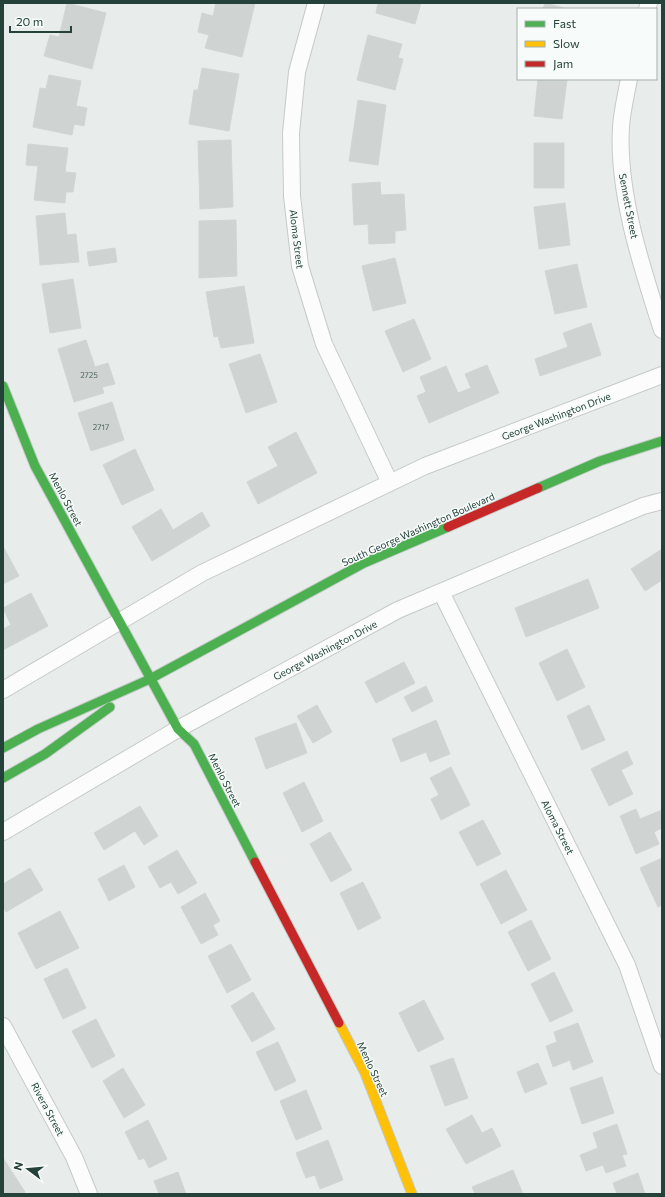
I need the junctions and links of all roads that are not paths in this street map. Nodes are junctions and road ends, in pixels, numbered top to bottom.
1 (316, 3) edge
2 (629, 80) edge
3 (662, 330) edge
4 (662, 375) edge
5 (3, 386) edge
6 (662, 441) edge
7 (390, 483) junction
8 (662, 500) edge
9 (441, 592) junction
10 (120, 622) junction
11 (150, 679) junction
12 (3, 690) edge
13 (178, 729) junction
14 (3, 748) edge
15 (3, 778) edge
16 (3, 832) edge
17 (3, 1026) edge
18 (662, 1066) edge
19 (89, 1194) edge
20 (412, 1194) edge

1 - 7 street, Aloma Street
2 - 3 street, Sennett Street
4 - 7 street, George Washington Drive
5 - 10 street, Menlo Street
6 - 11 street, South George Washington Boulevard
7 - 10 street, George Washington Drive
8 - 9 street, George Washington Drive
9 - 13 street, George Washington Drive
9 - 18 street, Aloma Street
10 - 11 street, Menlo Street
10 - 12 street, George Washington Drive
11 - 13 street, Menlo Street
11 - 14 street, South George Washington Boulevard
11 - 15 street, South George Washington Boulevard
13 - 16 street, George Washington Drive
13 - 20 street, Menlo Street
17 - 19 street, Rivera Street

